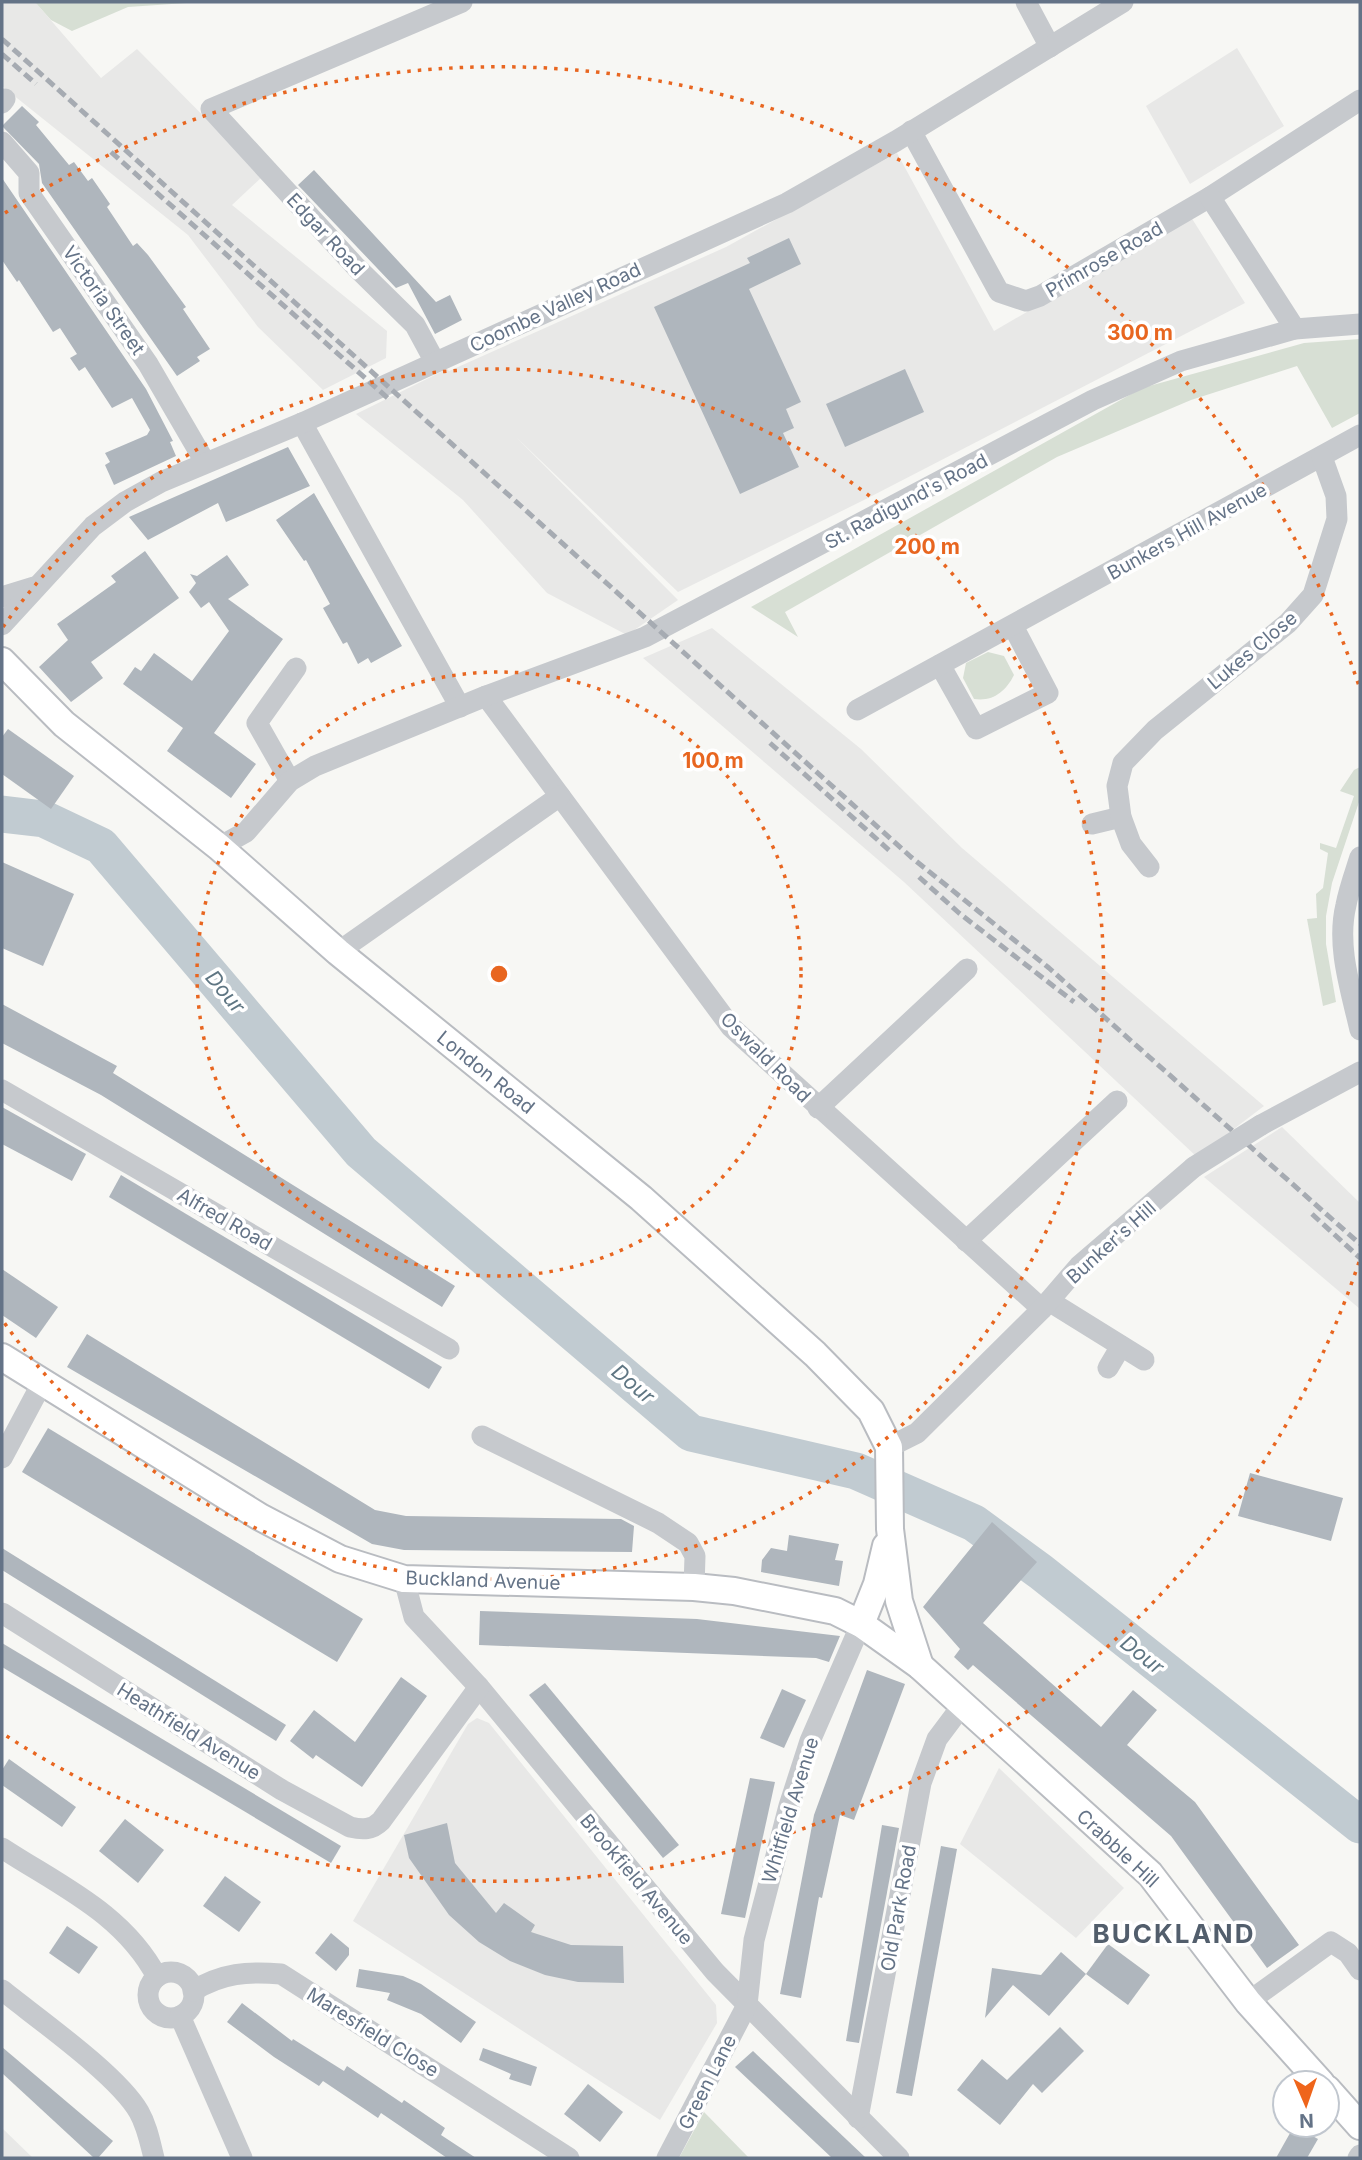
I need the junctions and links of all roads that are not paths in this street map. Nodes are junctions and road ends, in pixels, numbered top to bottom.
1 (462, 2) edge
2 (1026, 2) edge
3 (1123, 2) edge
4 (1050, 47) junction
5 (1360, 100) edge
6 (911, 131) junction
7 (2, 142) edge
8 (1210, 197) junction
9 (1360, 324) edge
10 (1295, 329) junction
11 (435, 362) junction
12 (302, 423) junction
13 (1360, 435) edge
14 (1322, 457) junction
15 (205, 462) junction
16 (36, 586) junction
17 (2, 597) edge
18 (2, 625) edge
19 (1013, 626) junction
20 (940, 665) junction
21 (296, 668) dead end
22 (7, 675) edge
23 (486, 696) junction
24 (460, 707) junction
25 (857, 710) dead end
26 (290, 781) junction
27 (560, 796) junction
28 (1121, 817) junction
29 (1092, 824) dead end
30 (219, 848) junction
31 (1360, 857) edge
32 (1149, 867) dead end
33 (338, 952) junction
34 (967, 969) dead end
35 (1360, 1030) edge
36 (1360, 1072) edge
37 (2, 1090) edge
38 (1117, 1101) dead end
39 (818, 1108) junction
40 (966, 1241) junction
41 (1045, 1305) junction
42 (1121, 1346) junction
43 (449, 1349) dead end
44 (2, 1357) edge
45 (1144, 1360) dead end
46 (1108, 1368) dead end
47 (42, 1383) junction
48 (482, 1436) dead end
49 (2, 1458) edge
50 (890, 1458) junction
51 (890, 1529) junction
52 (404, 1579) junction
53 (694, 1587) junction
54 (2, 1613) edge
55 (861, 1624) junction
56 (920, 1666) junction
57 (479, 1687) junction
58 (961, 1707) junction
59 (2, 1848) edge
60 (1360, 1970) edge
61 (157, 1977) junction
62 (2, 1990) edge
63 (194, 1991) junction
64 (1248, 2002) junction
65 (747, 2005) junction
66 (180, 2016) junction
67 (1308, 2069) edge
68 (1341, 2105) edge
69 (858, 2118) junction
70 (1360, 2126) edge
71 (536, 2149) edge
72 (154, 2158) edge
73 (242, 2158) edge
74 (569, 2158) edge
75 (667, 2158) edge
76 (899, 2158) edge

1 - 11 street, Edgar Road
2 - 4 street
3 - 4 street, Coombe Valley Road
4 - 6 street, Coombe Valley Road
5 - 8 street, Primrose Road
6 - 8 street, Primrose Road
6 - 11 street, Coombe Valley Road
7 - 15 street, Victoria Street
8 - 10 street
9 - 10 street, St. Radigund's Road
10 - 23 street, St. Radigund's Road
11 - 12 street, Coombe Valley Road
12 - 15 street, Coombe Valley Road
12 - 24 street
13 - 14 street, Bunkers Hill Avenue
14 - 19 street, Bunkers Hill Avenue
14 - 28 street, Lukes Close
15 - 16 street, Coombe Valley Road
16 - 17 street
16 - 18 street, Coombe Valley Road
19 - 20 street, Bunkers Hill Avenue
19 - 20 street
20 - 25 street, Bunkers Hill Avenue
21 - 26 street
22 - 30 main road, London Road
23 - 24 street, St. Radigund's Road
23 - 27 street, Oswald Road
24 - 26 street, St. Radigund's Road
26 - 30 street
27 - 33 street
27 - 39 street, Oswald Road
28 - 29 street
28 - 32 street, Lukes Close
30 - 33 main road, London Road
31 - 35 street
33 - 50 main road, London Road
34 - 39 street
36 - 41 street, Bunker's Hill, bridge
37 - 43 street, Alfred Road
38 - 40 street
39 - 40 street, Oswald Road
40 - 41 street, Oswald Road
41 - 42 street, Oswald Road
41 - 50 street, Bunker's Hill
42 - 45 street, Oswald Road
42 - 46 street
44 - 47 main road, Buckland Avenue
47 - 49 street
47 - 52 main road, Buckland Avenue
48 - 53 street
50 - 51 main road, London Road
51 - 55 main road, London Road
51 - 56 main road, London Road
52 - 53 main road, Buckland Avenue
52 - 57 street, Brookfield Avenue
53 - 55 main road, Buckland Avenue
54 - 57 street, Heathfield Avenue
55 - 56 main road, Buckland Avenue
55 - 65 street, Whitfield Avenue
56 - 58 main road, Crabble Hill
57 - 65 street, Brookfield Avenue
58 - 64 main road, Crabble Hill
58 - 69 street, Old Park Road
59 - 61 street
60 - 64 street
61 - 63 street
61 - 66 street
62 - 72 street
63 - 66 street
63 - 71 street, Maresfield Close
64 - 67 main road, Crabble Hill
65 - 69 street, Brookfield Avenue
65 - 75 street, Green Lane
66 - 73 street
68 - 70 main road
69 - 76 street, Brookfield Avenue
71 - 74 street, Maresfield Close

